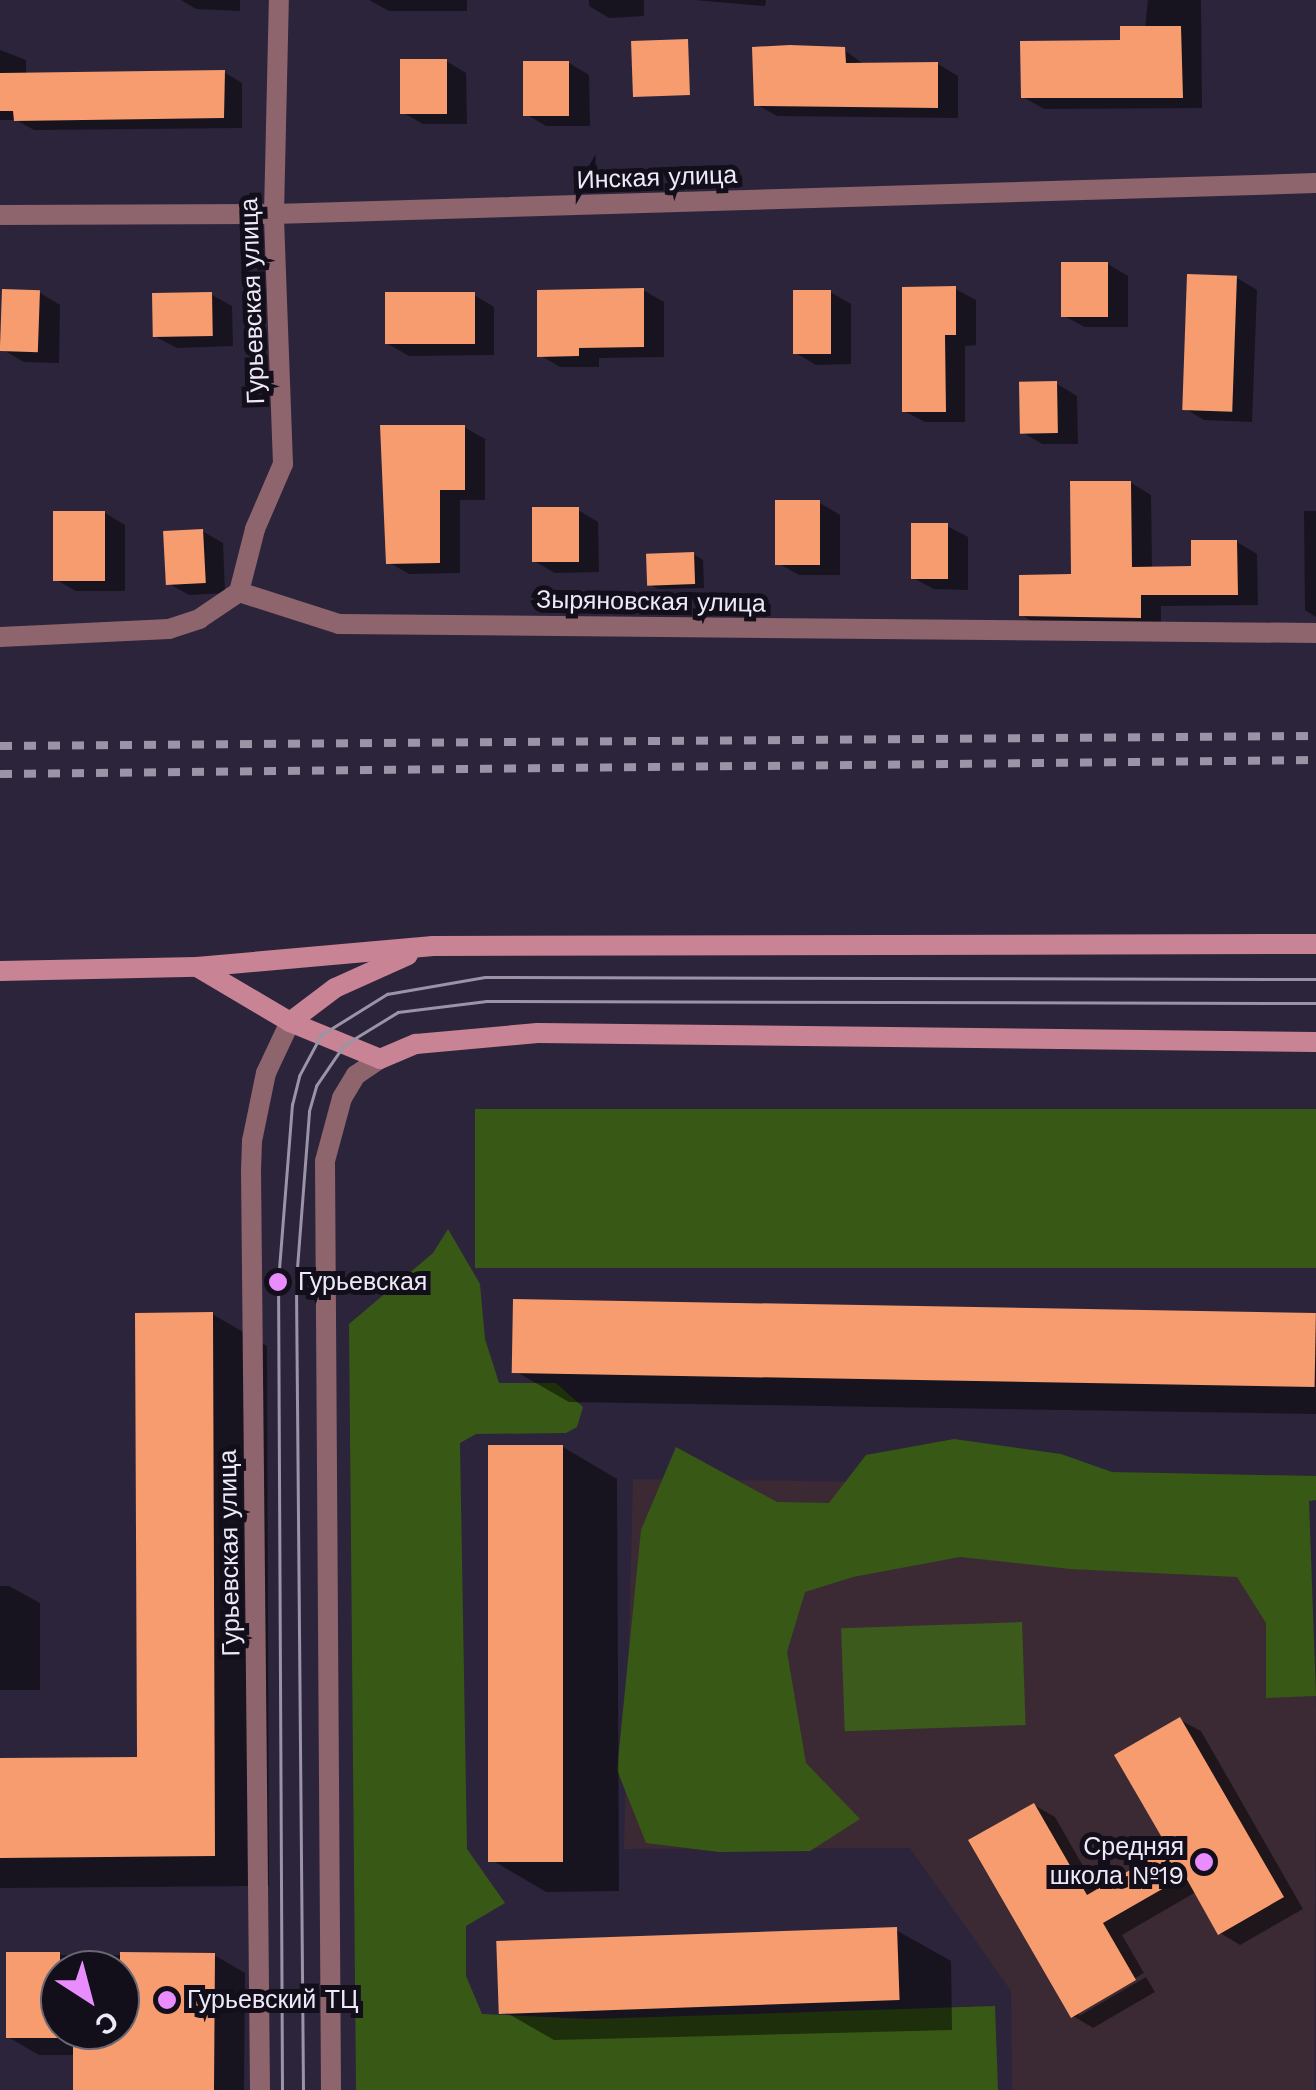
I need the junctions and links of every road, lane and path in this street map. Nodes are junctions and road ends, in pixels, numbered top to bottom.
1 (279, 0) edge
2 (1316, 183) edge
3 (274, 214) junction
4 (0, 215) edge
5 (239, 592) junction
6 (1316, 634) edge
7 (0, 637) edge
8 (1316, 944) edge
9 (433, 946) junction
10 (197, 968) junction
11 (0, 971) edge
12 (290, 1022) junction
13 (1316, 1042) edge
14 (380, 1059) junction
15 (260, 2090) edge
16 (331, 2090) edge

1 - 3 street, Гурьевская улица
2 - 3 street, Инская улица
3 - 4 street, Инская улица
3 - 5 street, Гурьевская улица
5 - 6 street, Зыряновская улица
5 - 7 street
8 - 9 main road
9 - 10 main road
9 - 12 main road
10 - 11 main road
10 - 12 main road
12 - 14 main road
12 - 15 street, Гурьевская улица
13 - 14 main road
14 - 16 street

